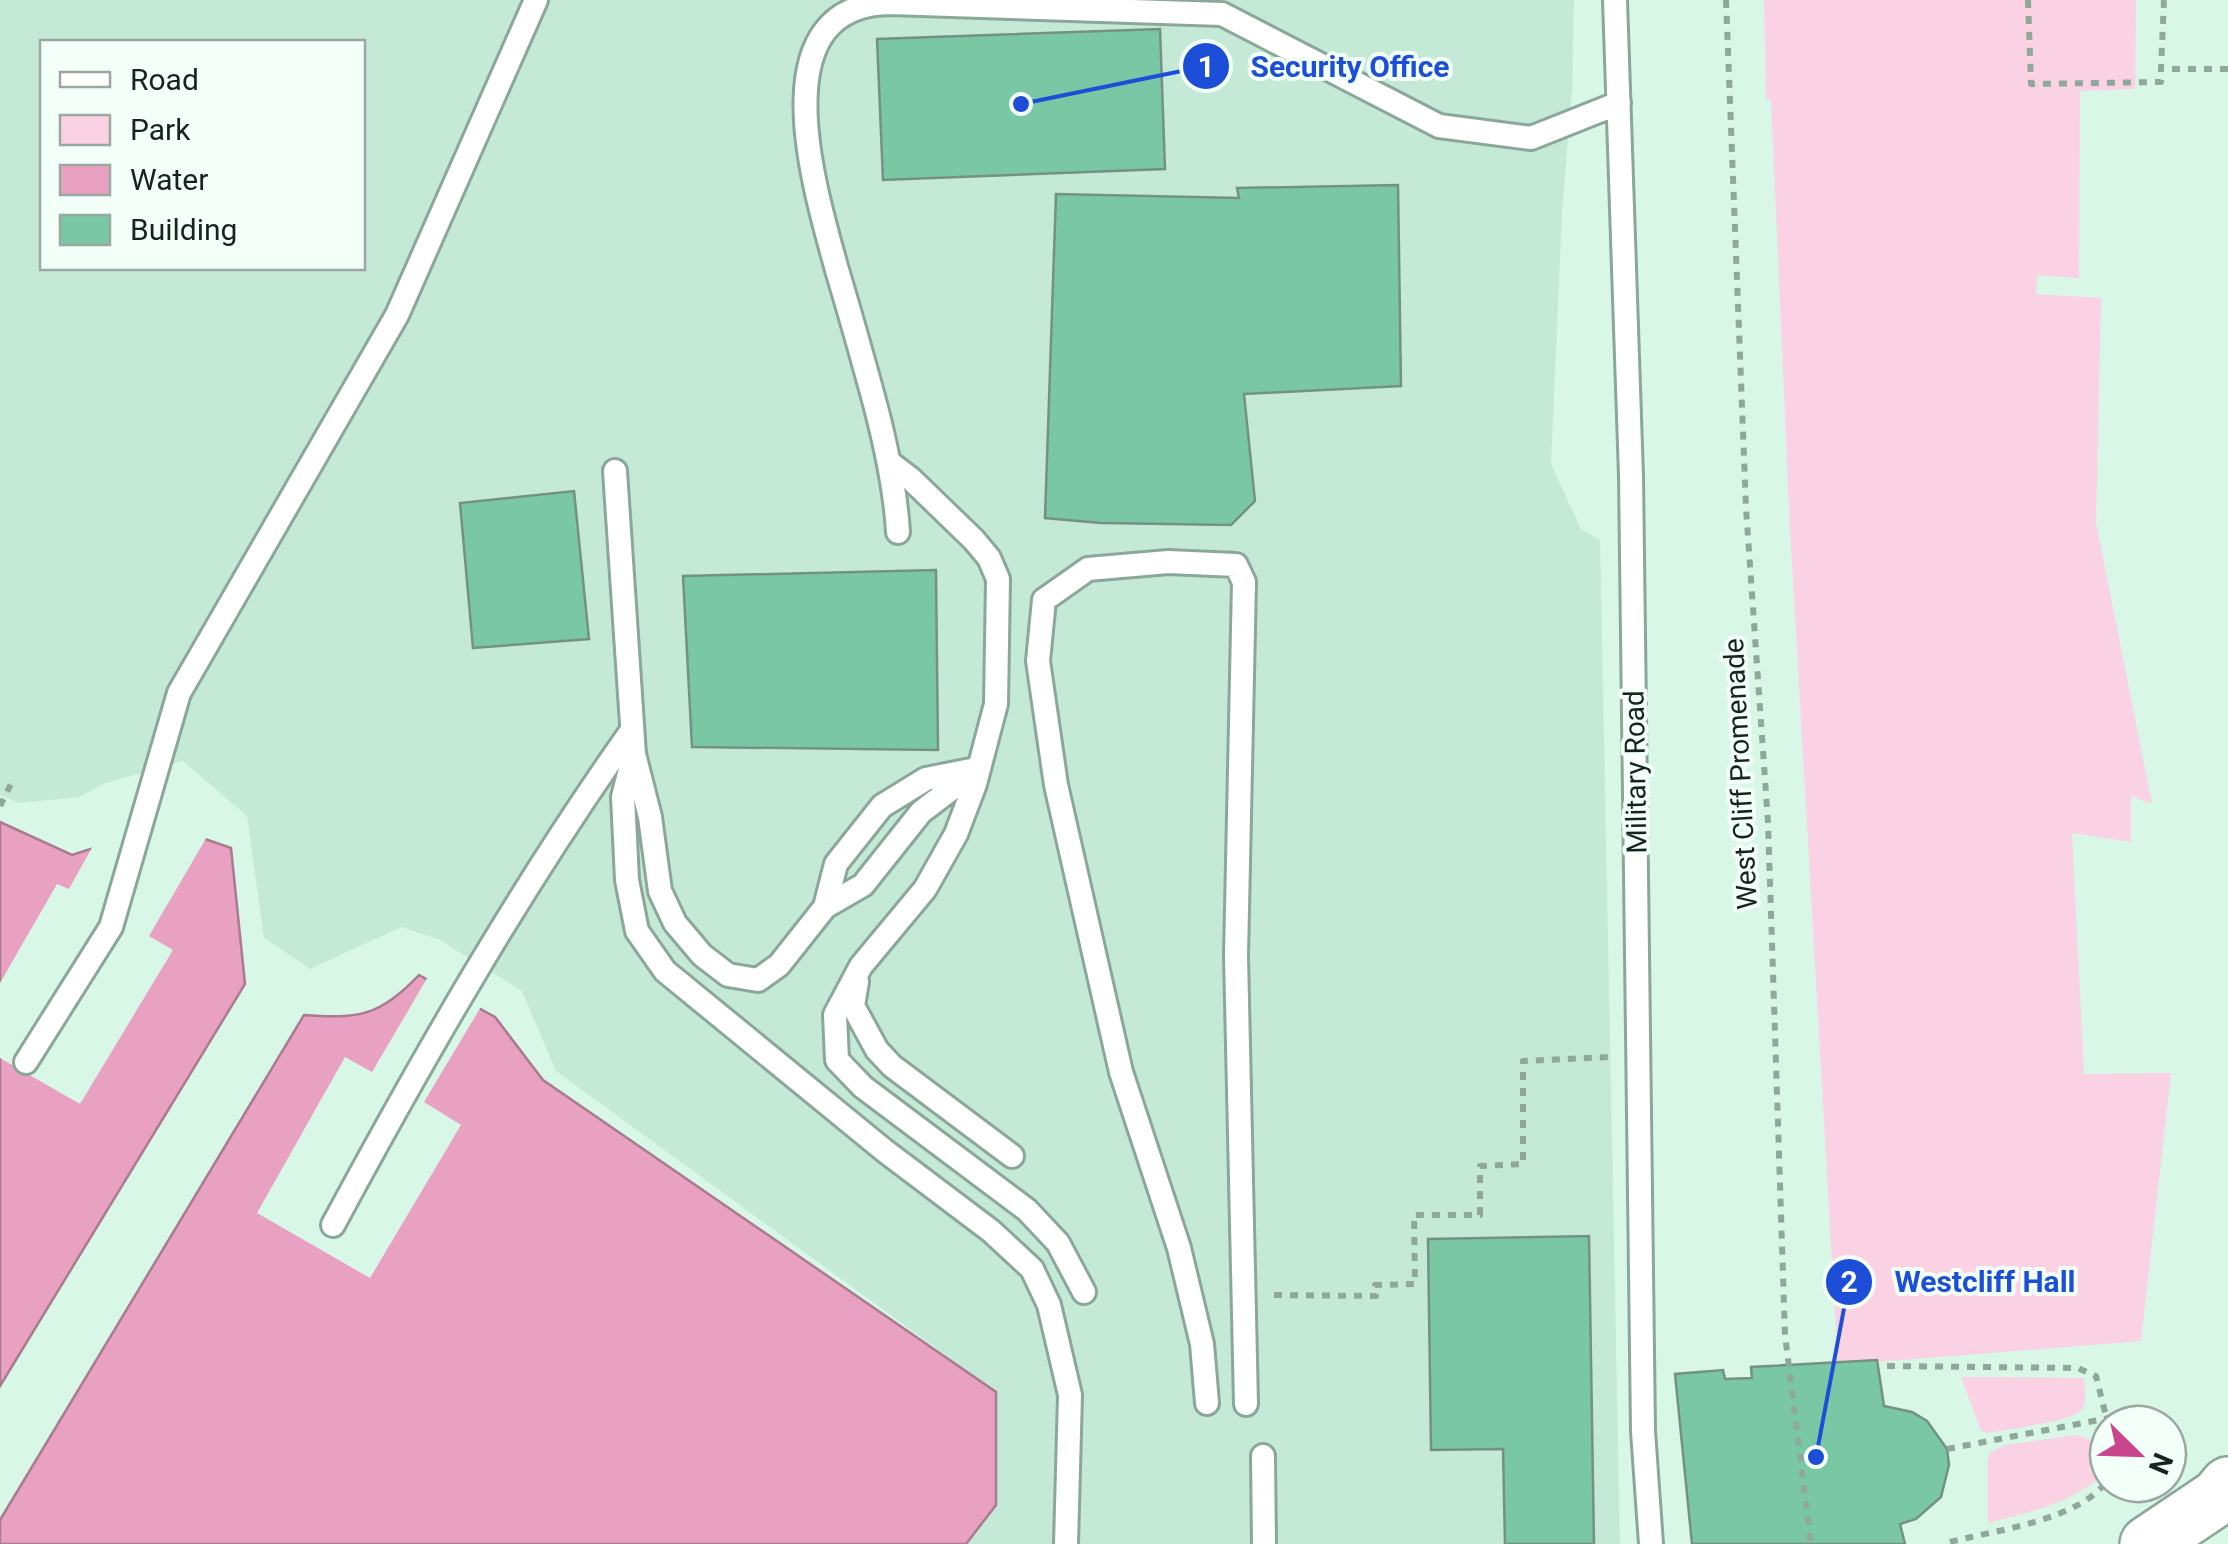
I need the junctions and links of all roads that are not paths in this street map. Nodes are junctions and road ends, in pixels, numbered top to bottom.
1 (536, 0) edge
2 (1615, 0) edge
3 (1619, 103) junction
4 (890, 463) junction
5 (615, 471) dead end
6 (898, 532) dead end
7 (633, 742) junction
8 (980, 768) junction
9 (825, 907) junction
10 (860, 966) junction
11 (26, 1062) dead end
12 (1012, 1156) dead end
13 (333, 1225) dead end
14 (1084, 1292) dead end
15 (1206, 1403) dead end
16 (1246, 1404) dead end
17 (1263, 1456) dead end
18 (2228, 1485) edge
19 (2149, 1543) edge
20 (1066, 1544) edge
21 (1264, 1544) edge
22 (1652, 1544) edge

1 - 11 lane
2 - 3 lane, Military Road
3 - 4 lane
3 - 22 lane, Military Road
4 - 6 lane
4 - 8 lane
5 - 7 lane
7 - 9 lane
7 - 13 lane
7 - 20 lane
8 - 9 lane
8 - 9 lane
8 - 10 lane
10 - 12 lane
10 - 14 lane
15 - 16 lane
17 - 21 lane
18 - 19 main road

